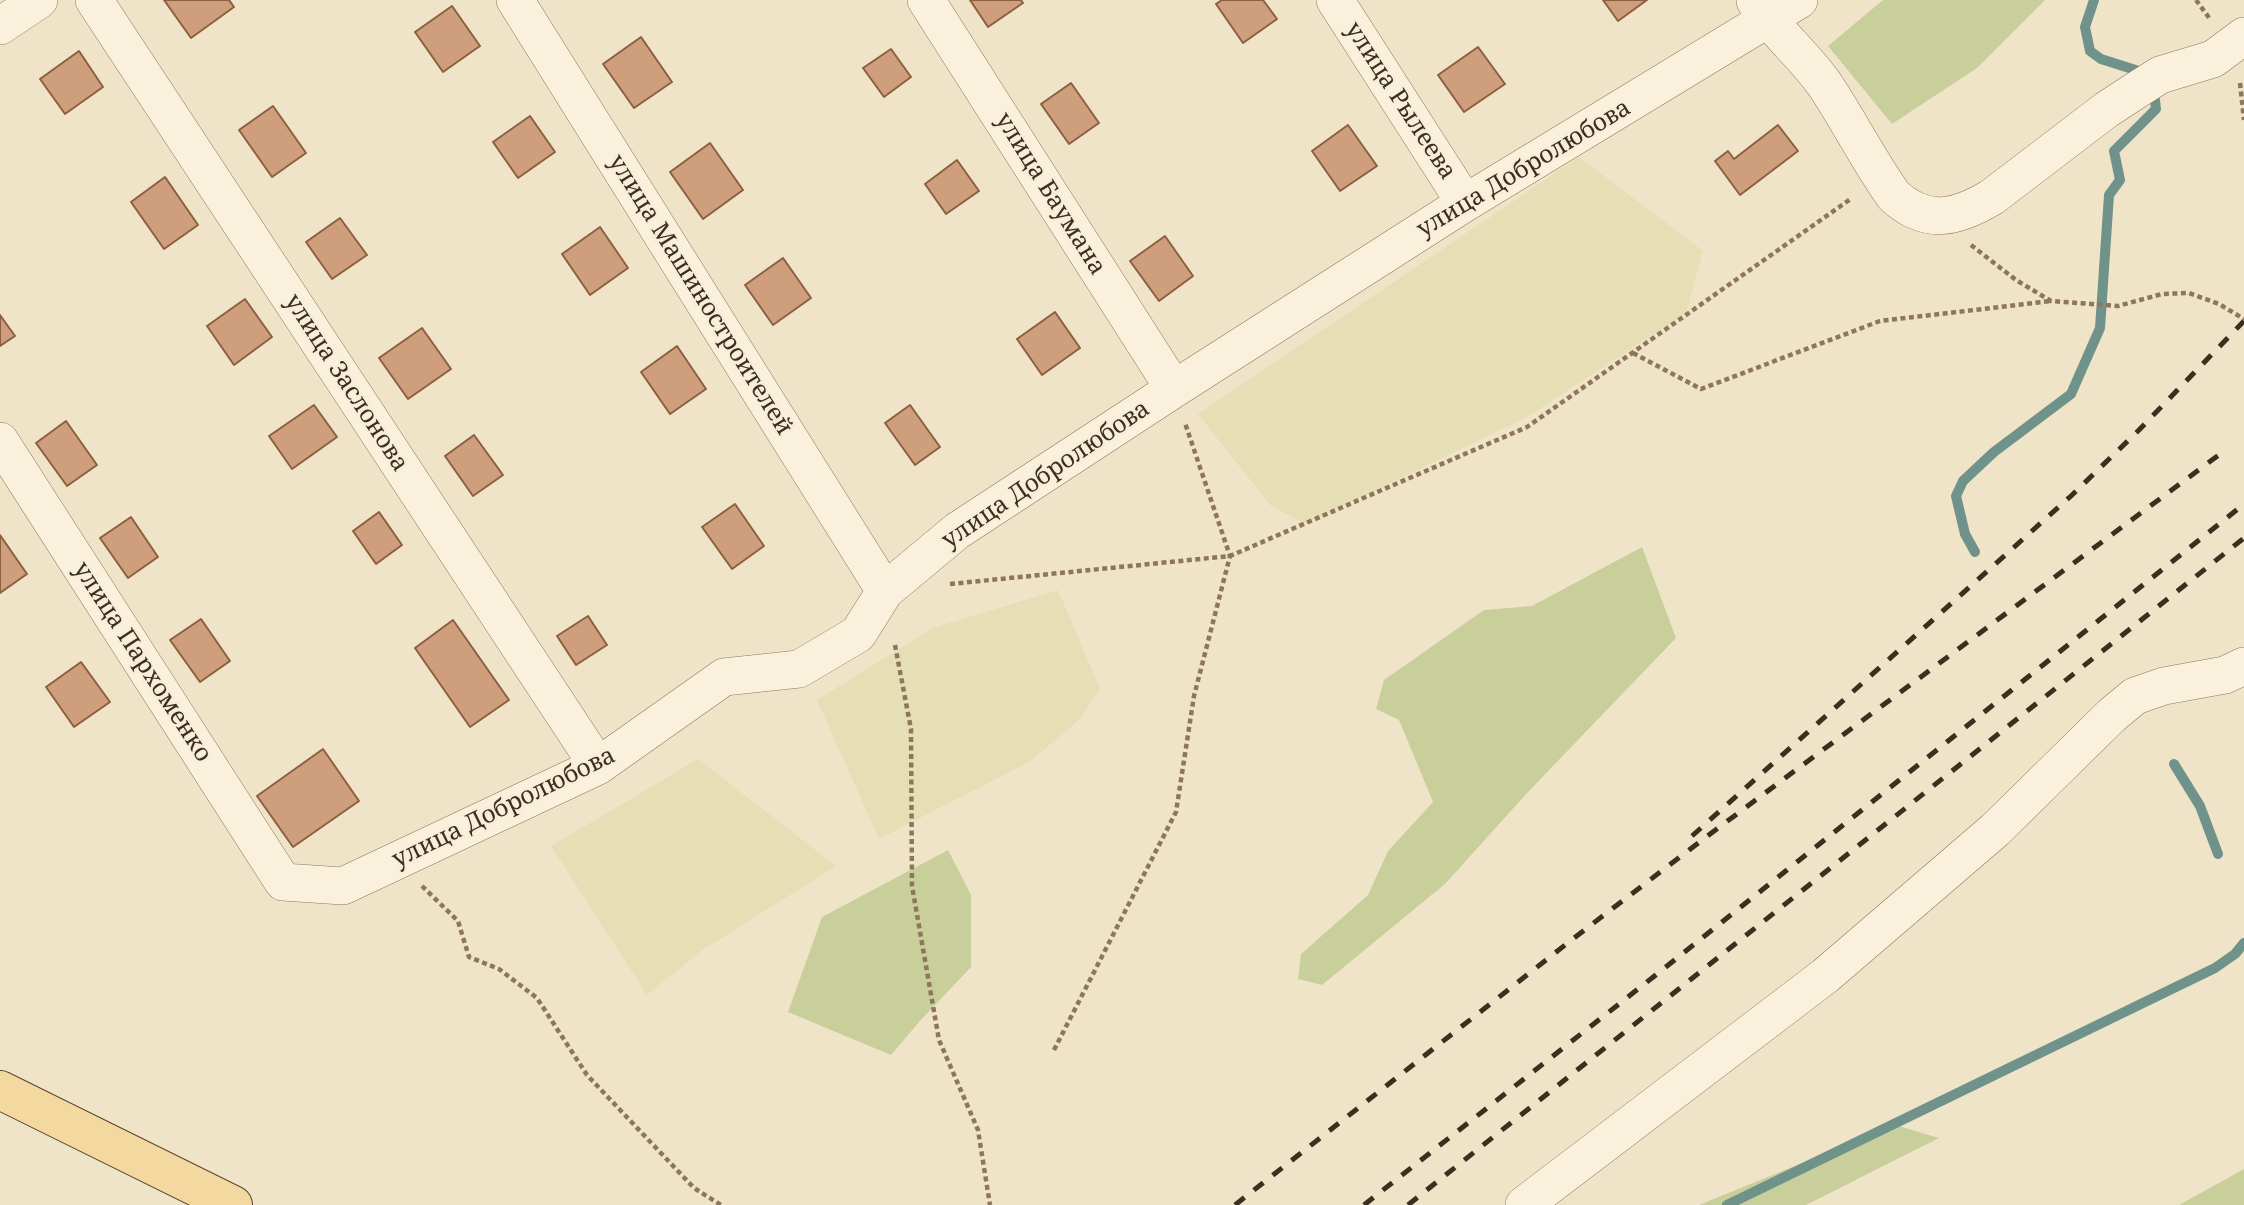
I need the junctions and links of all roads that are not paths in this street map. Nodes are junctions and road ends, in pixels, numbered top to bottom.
1 (39, 0) edge
2 (94, 0) edge
3 (515, 0) edge
4 (926, 0) edge
5 (1335, 0) edge
6 (1799, 0) edge
7 (1761, 10) edge
8 (0, 26) edge
9 (2244, 36) edge
10 (1465, 203) junction
11 (1174, 389) junction
12 (0, 442) edge
13 (885, 590) junction
14 (2244, 666) edge
15 (598, 766) junction
16 (283, 882) joint
17 (0, 1090) edge
18 (233, 1205) edge
19 (1524, 1205) edge

1 - 8 street
2 - 15 street, улица Заслонова
3 - 13 street, улица Машиностроителей
4 - 11 street, улица Баумана
5 - 10 street, улица Рылеева
6 - 7 street, улица Добролюбова
7 - 9 street
7 - 10 street, улица Добролюбова
10 - 11 street, улица Добролюбова
11 - 13 street, улица Добролюбова
12 - 16 street, улица Пархоменко
13 - 15 street, улица Добролюбова
14 - 19 street
15 - 16 street, улица Добролюбова
17 - 18 main road

